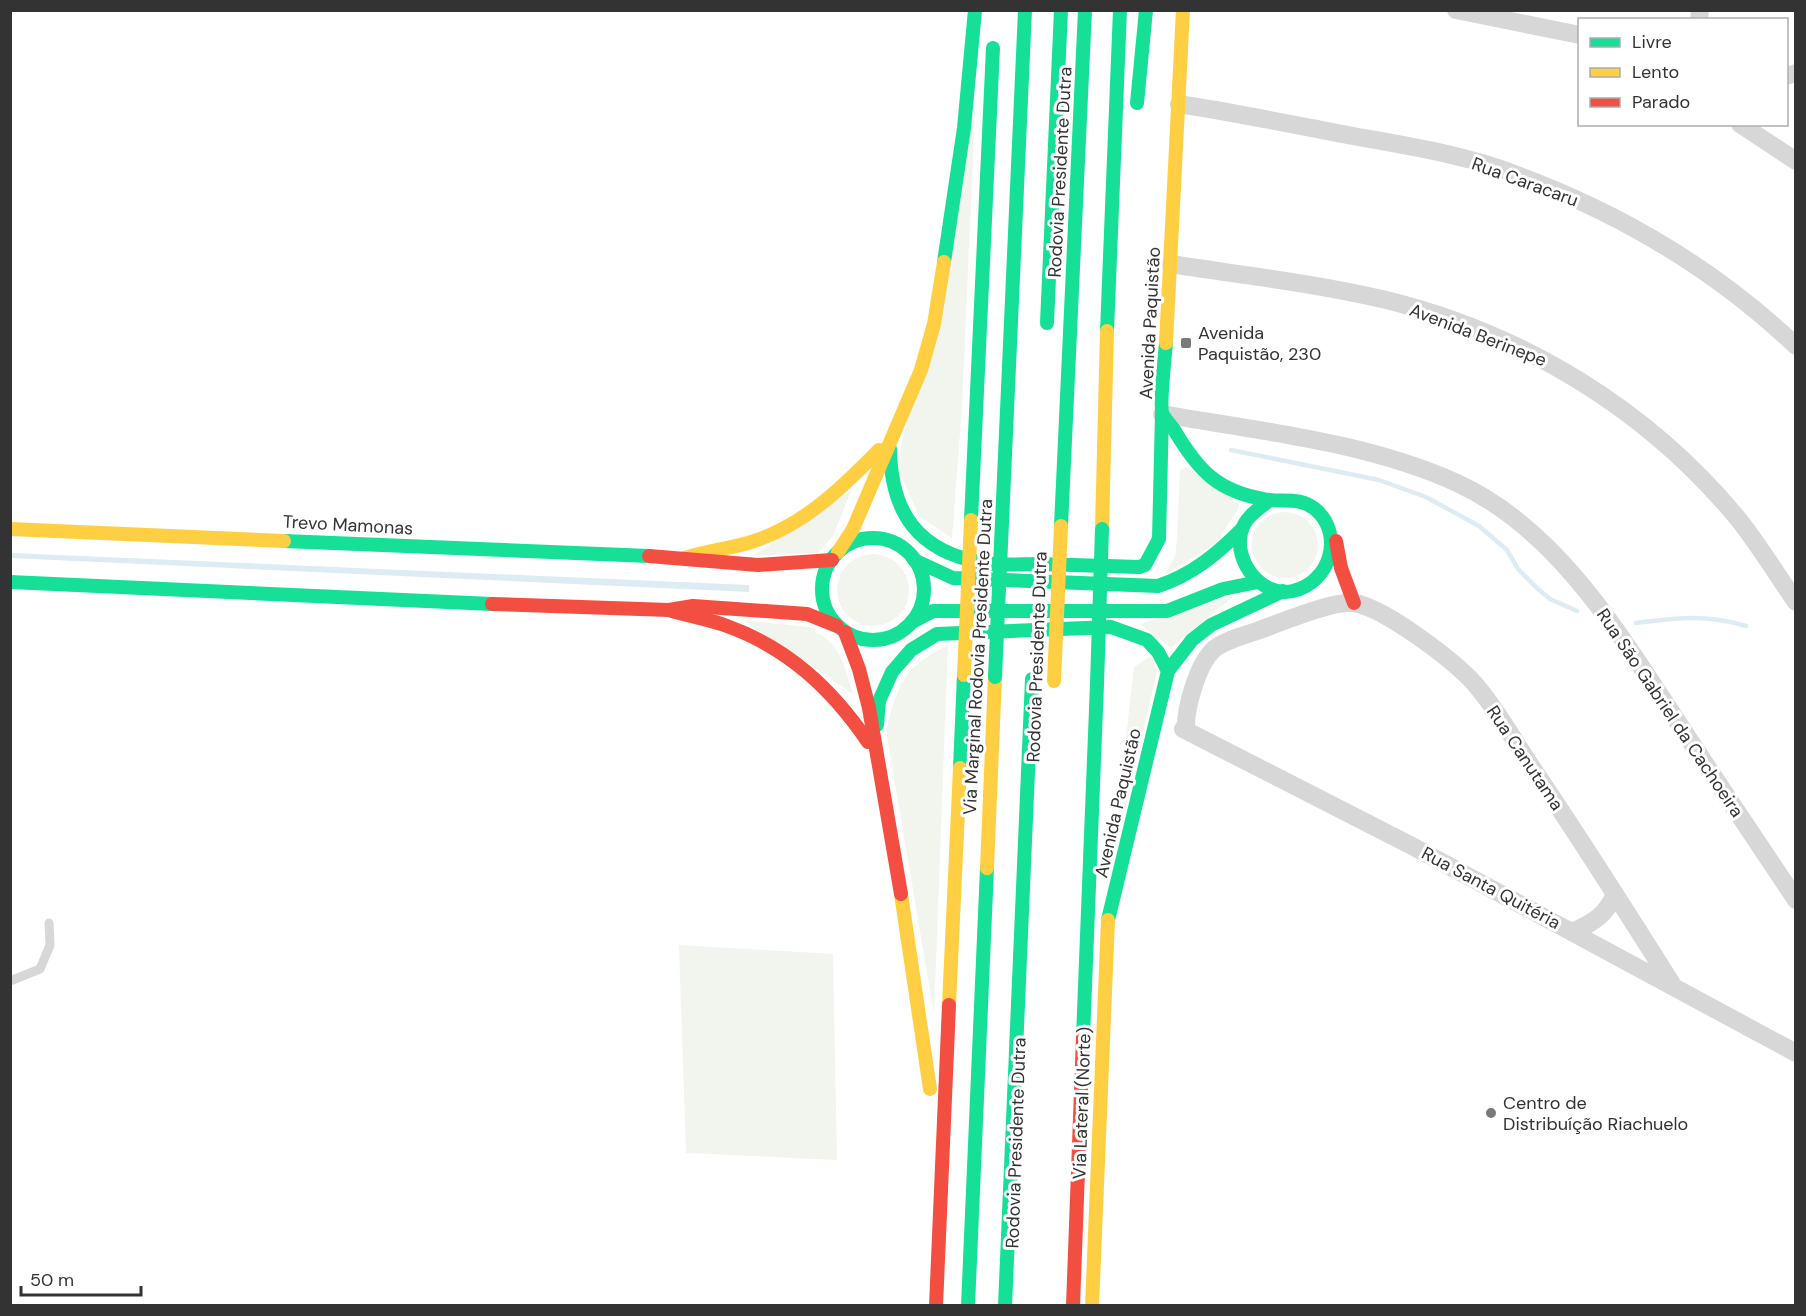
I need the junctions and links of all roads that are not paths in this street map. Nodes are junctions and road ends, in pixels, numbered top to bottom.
1 (975, 10) edge
2 (1025, 10) edge
3 (1061, 10) edge
4 (1085, 10) edge
5 (1120, 10) edge
6 (1146, 10) edge
7 (1183, 10) edge
8 (1456, 10) edge
9 (993, 34) dead end
10 (1578, 35) edge
11 (1179, 104) junction
12 (1136, 112) dead end
13 (1746, 126) edge
14 (1766, 133) edge
15 (1796, 161) edge
16 (1127, 198) dead end
17 (1171, 264) junction
18 (1108, 289) junction
19 (1047, 333) dead end
20 (1796, 346) edge
21 (1162, 414) junction
22 (891, 438) junction
23 (1270, 500) junction
24 (10, 529) edge
25 (1242, 529) junction
26 (1330, 531) junction
27 (1038, 548) dead end
28 (835, 556) junction
29 (685, 558) junction
30 (914, 560) junction
31 (10, 582) edge
32 (1258, 582) junction
33 (1283, 591) junction
34 (1796, 602) edge
35 (1354, 603) junction
36 (669, 610) junction
37 (912, 622) junction
38 (841, 629) junction
39 (1033, 643) dead end
40 (1168, 671) junction
41 (1032, 673) dead end
42 (1054, 686) dead end
43 (877, 757) junction
44 (1616, 894) junction
45 (1796, 900) edge
46 (1113, 902) joint
47 (49, 923) dead end
48 (1572, 932) junction
49 (10, 981) edge
50 (1674, 987) junction
51 (1796, 1053) edge
52 (941, 1185) junction
53 (936, 1305) edge
54 (968, 1305) edge
55 (1005, 1305) edge
56 (1073, 1305) edge
57 (1092, 1305) edge

1 - 22 main road
2 - 54 main road, Via Marginal Rodovia Presidente Dutra, bridge
3 - 19 main road, Rodovia Presidente Dutra
4 - 42 main road, Rodovia Presidente Dutra, bridge
5 - 18 main road
6 - 12 main road
7 - 11 main road, Avenida Paquistão
8 - 10 street
9 - 52 main road, bridge
11 - 17 main road, Avenida Paquistão
11 - 20 street, Rua Caracaru
13 - 14 street
14 - 15 street
16 - 18 main road
17 - 21 main road, Avenida Paquistão
17 - 34 street, Avenida Berinepe
18 - 56 main road, bridge
21 - 22 main road
21 - 23 main road, Avenida Paquistão
21 - 45 street, Rua São Gabriel da Cachoeira
22 - 28 main road
22 - 29 main road
23 - 25 main road
23 - 26 main road, Avenida Paquistão
24 - 29 main road, Trevo Mamonas
25 - 30 main road
25 - 32 main road
26 - 33 main road, Avenida Paquistão
26 - 35 main road
27 - 39 main road, Rodovia Presidente Dutra
28 - 29 main road
28 - 30 main road
28 - 38 main road
30 - 37 main road
31 - 36 main road
32 - 33 main road
32 - 37 main road
33 - 40 main road, Avenida Paquistão
35 - 44 street, Rua Canutama
35 - 48 street, Rua Santa Quitéria
36 - 38 main road
36 - 43 main road
37 - 38 main road
38 - 43 main road
40 - 43 main road
40 - 46 main road, Avenida Paquistão
41 - 55 main road, Rodovia Presidente Dutra
43 - 52 main road
44 - 48 street
44 - 50 street, Rua Canutama
46 - 57 main road, Via Lateral (Norte)
47 - 49 lane
48 - 50 street, Rua Santa Quitéria
50 - 51 street, Rua Santa Quitéria
52 - 53 main road

